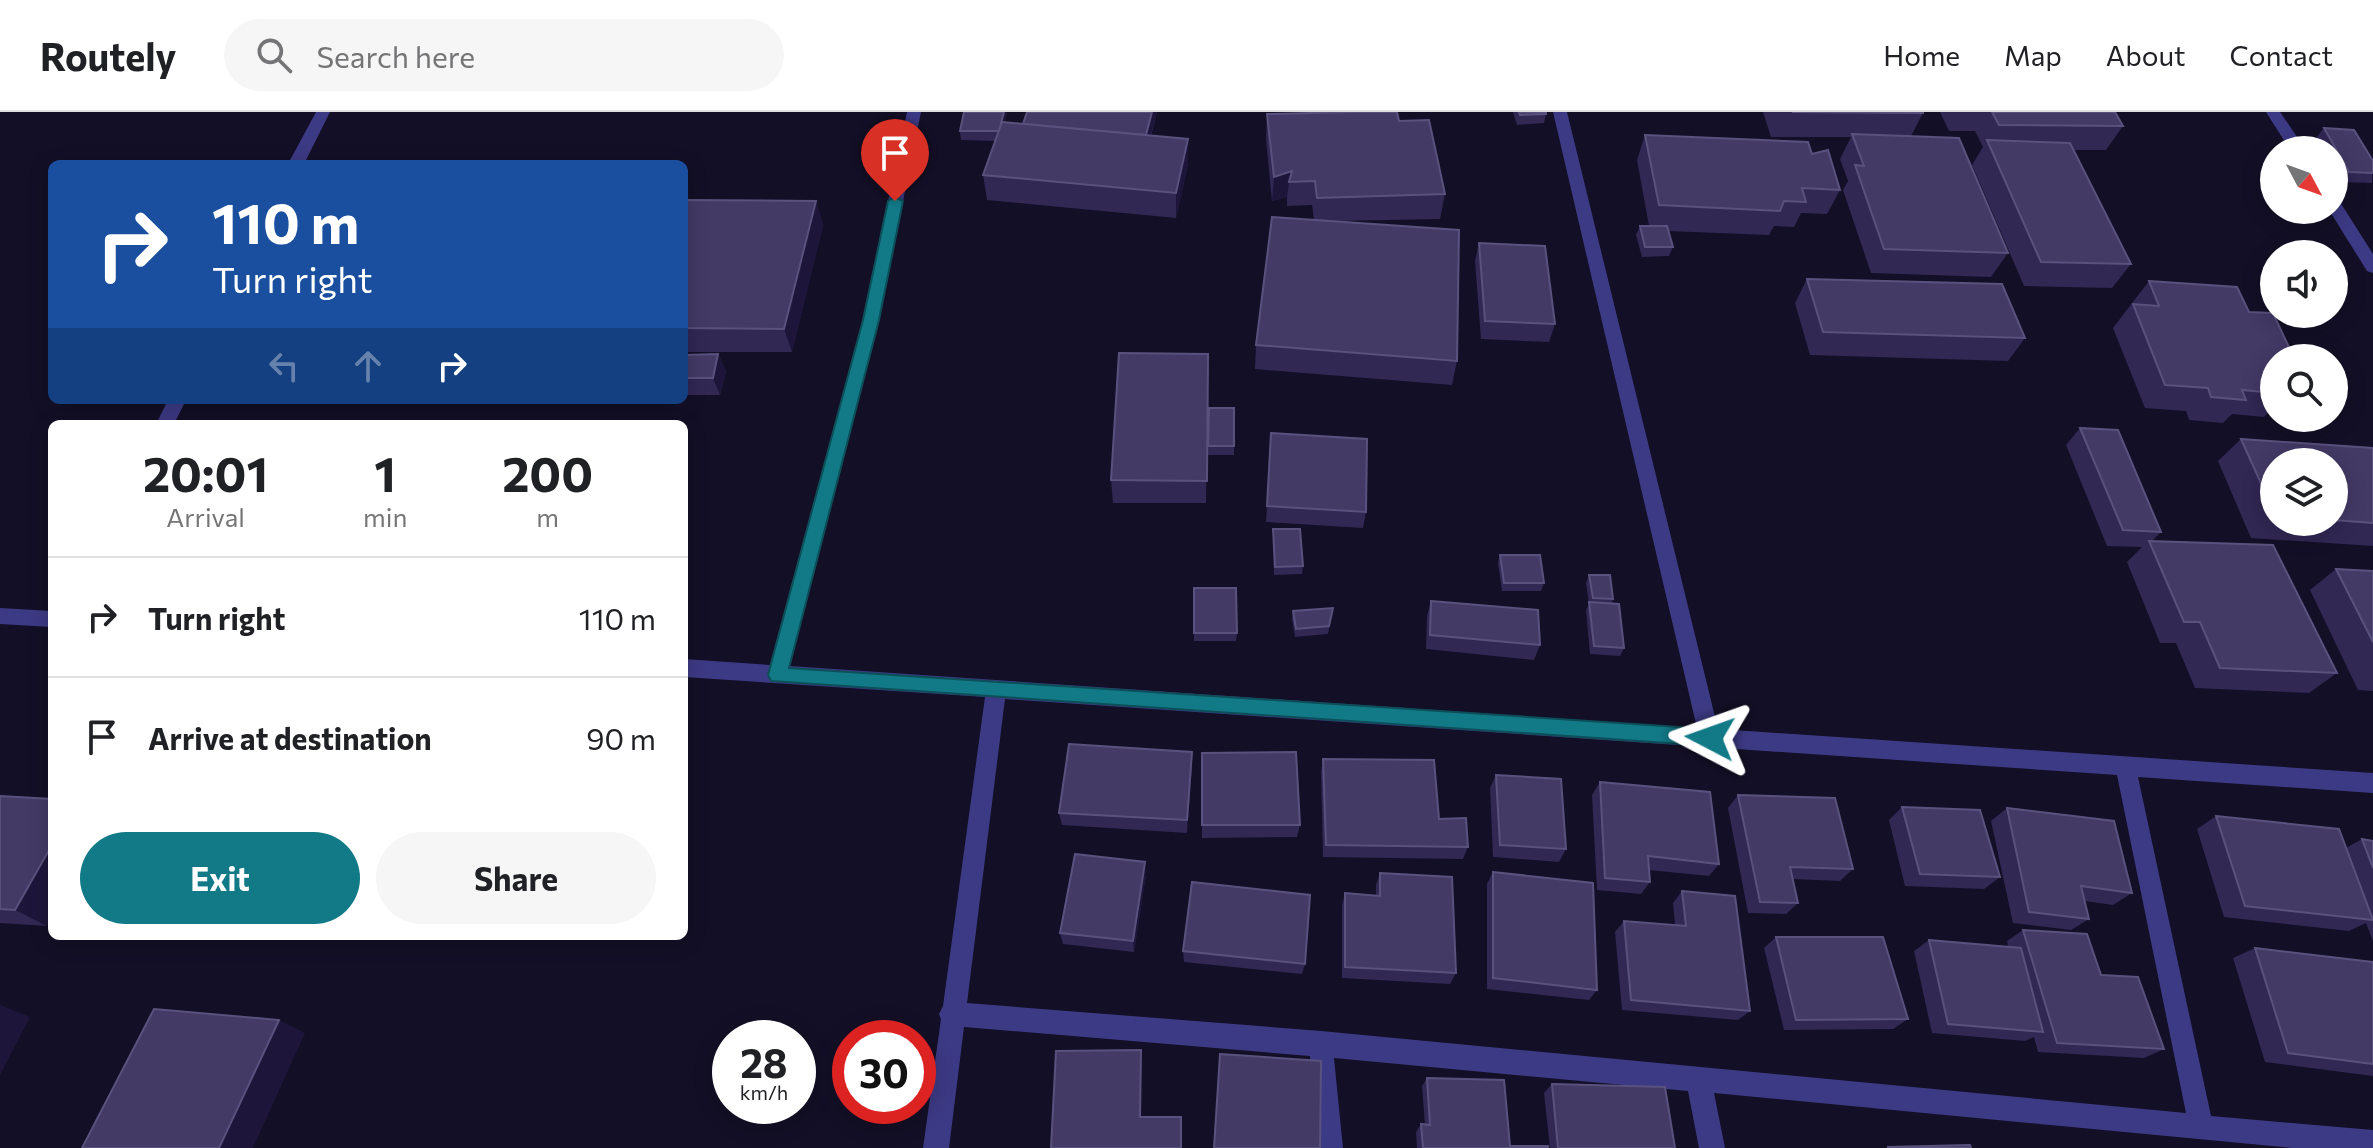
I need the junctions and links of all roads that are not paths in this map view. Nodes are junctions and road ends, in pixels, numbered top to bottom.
1 (323, 112) edge
2 (914, 112) edge
3 (1560, 112) edge
4 (2273, 112) edge
5 (2289, 136) edge
6 (298, 160) edge
7 (2346, 224) edge
8 (2373, 267) edge
9 (0, 616) edge
10 (48, 619) edge
11 (688, 668) edge
12 (778, 675) junction
13 (996, 689) junction
14 (1710, 738) junction
15 (2126, 769) junction
16 (2373, 783) edge
17 (951, 1014) junction
18 (1321, 1043) junction
19 (1699, 1082) junction
20 (2201, 1127) junction
21 (2373, 1143) edge
22 (936, 1148) edge
23 (1330, 1148) edge
24 (1712, 1148) edge

1 - 6 street
2 - 12 street
3 - 14 street
4 - 5 street
7 - 8 street
9 - 10 street
11 - 12 street
12 - 13 street
13 - 14 street
13 - 17 street
14 - 15 street
15 - 16 street
15 - 20 street
17 - 18 street
17 - 22 street
18 - 19 street
18 - 23 street
19 - 20 street
19 - 24 street
20 - 21 street

